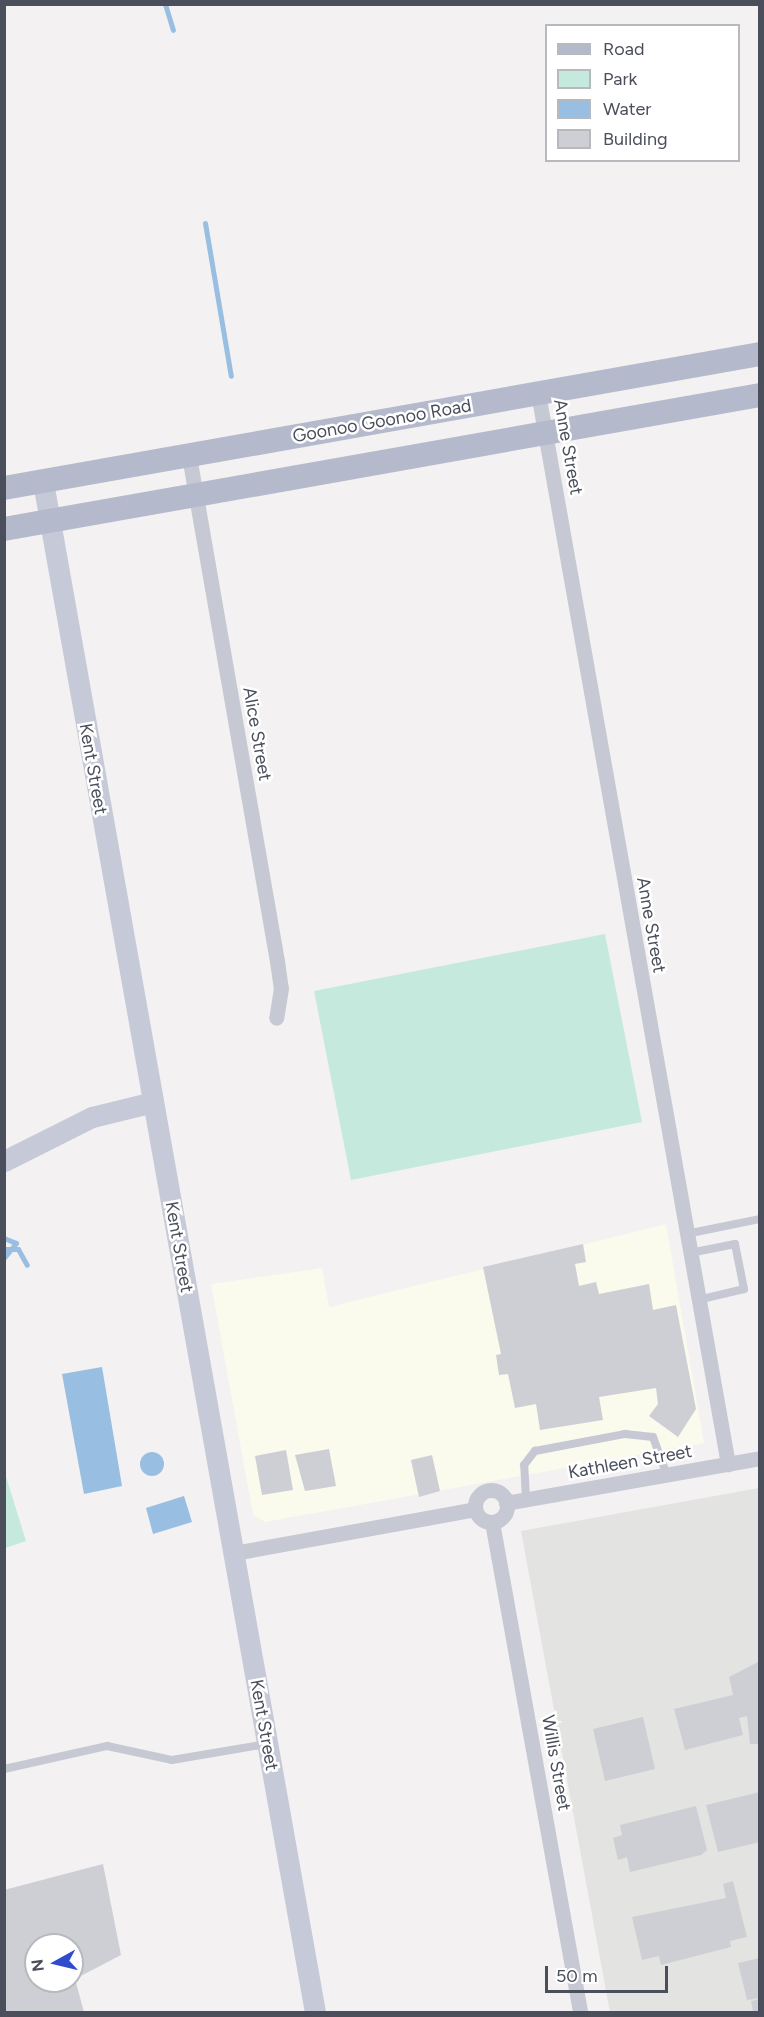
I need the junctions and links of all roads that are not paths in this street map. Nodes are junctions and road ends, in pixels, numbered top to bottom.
1 (759, 354) edge
2 (538, 393) junction
3 (759, 394) edge
4 (545, 432) junction
5 (189, 456) junction
6 (43, 482) junction
7 (4, 489) edge
8 (196, 495) junction
9 (50, 521) junction
10 (4, 529) edge
11 (276, 1018) dead end
12 (153, 1102) junction
13 (4, 1161) edge
14 (759, 1219) edge
15 (685, 1234) junction
16 (688, 1253) junction
17 (698, 1299) junction
18 (759, 1458) edge
19 (728, 1464) junction
20 (667, 1475) junction
21 (526, 1500) junction
22 (506, 1503) junction
23 (475, 1509) junction
24 (492, 1522) junction
25 (234, 1553) junction
26 (268, 1744) junction
27 (4, 1769) edge
28 (315, 2013) edge
29 (580, 2013) edge

1 - 2 main road, Goonoo Goonoo Road
2 - 4 street, Anne Street
2 - 5 main road, Goonoo Goonoo Road
3 - 4 main road
4 - 8 main road
4 - 15 street, Anne Street
5 - 6 main road, Goonoo Goonoo Road
5 - 8 street, Alice Street
6 - 7 main road, Goonoo Goonoo Road
6 - 9 street, Kent Street
8 - 9 main road
8 - 11 street, Alice Street
9 - 10 main road
9 - 12 street, Kent Street
12 - 13 street
12 - 25 street, Kent Street
14 - 15 lane
15 - 16 street, Anne Street
16 - 17 street, Anne Street
16 - 17 lane
17 - 19 street, Anne Street
18 - 19 street, Kathleen Street
19 - 20 street, Kathleen Street
20 - 21 street, Kathleen Street
20 - 21 lane
21 - 22 street, Kathleen Street
22 - 23 street
22 - 24 street
23 - 24 street
23 - 25 street
24 - 29 street, Willis Street
25 - 26 street, Kent Street
26 - 27 lane
26 - 28 street, Kent Street

